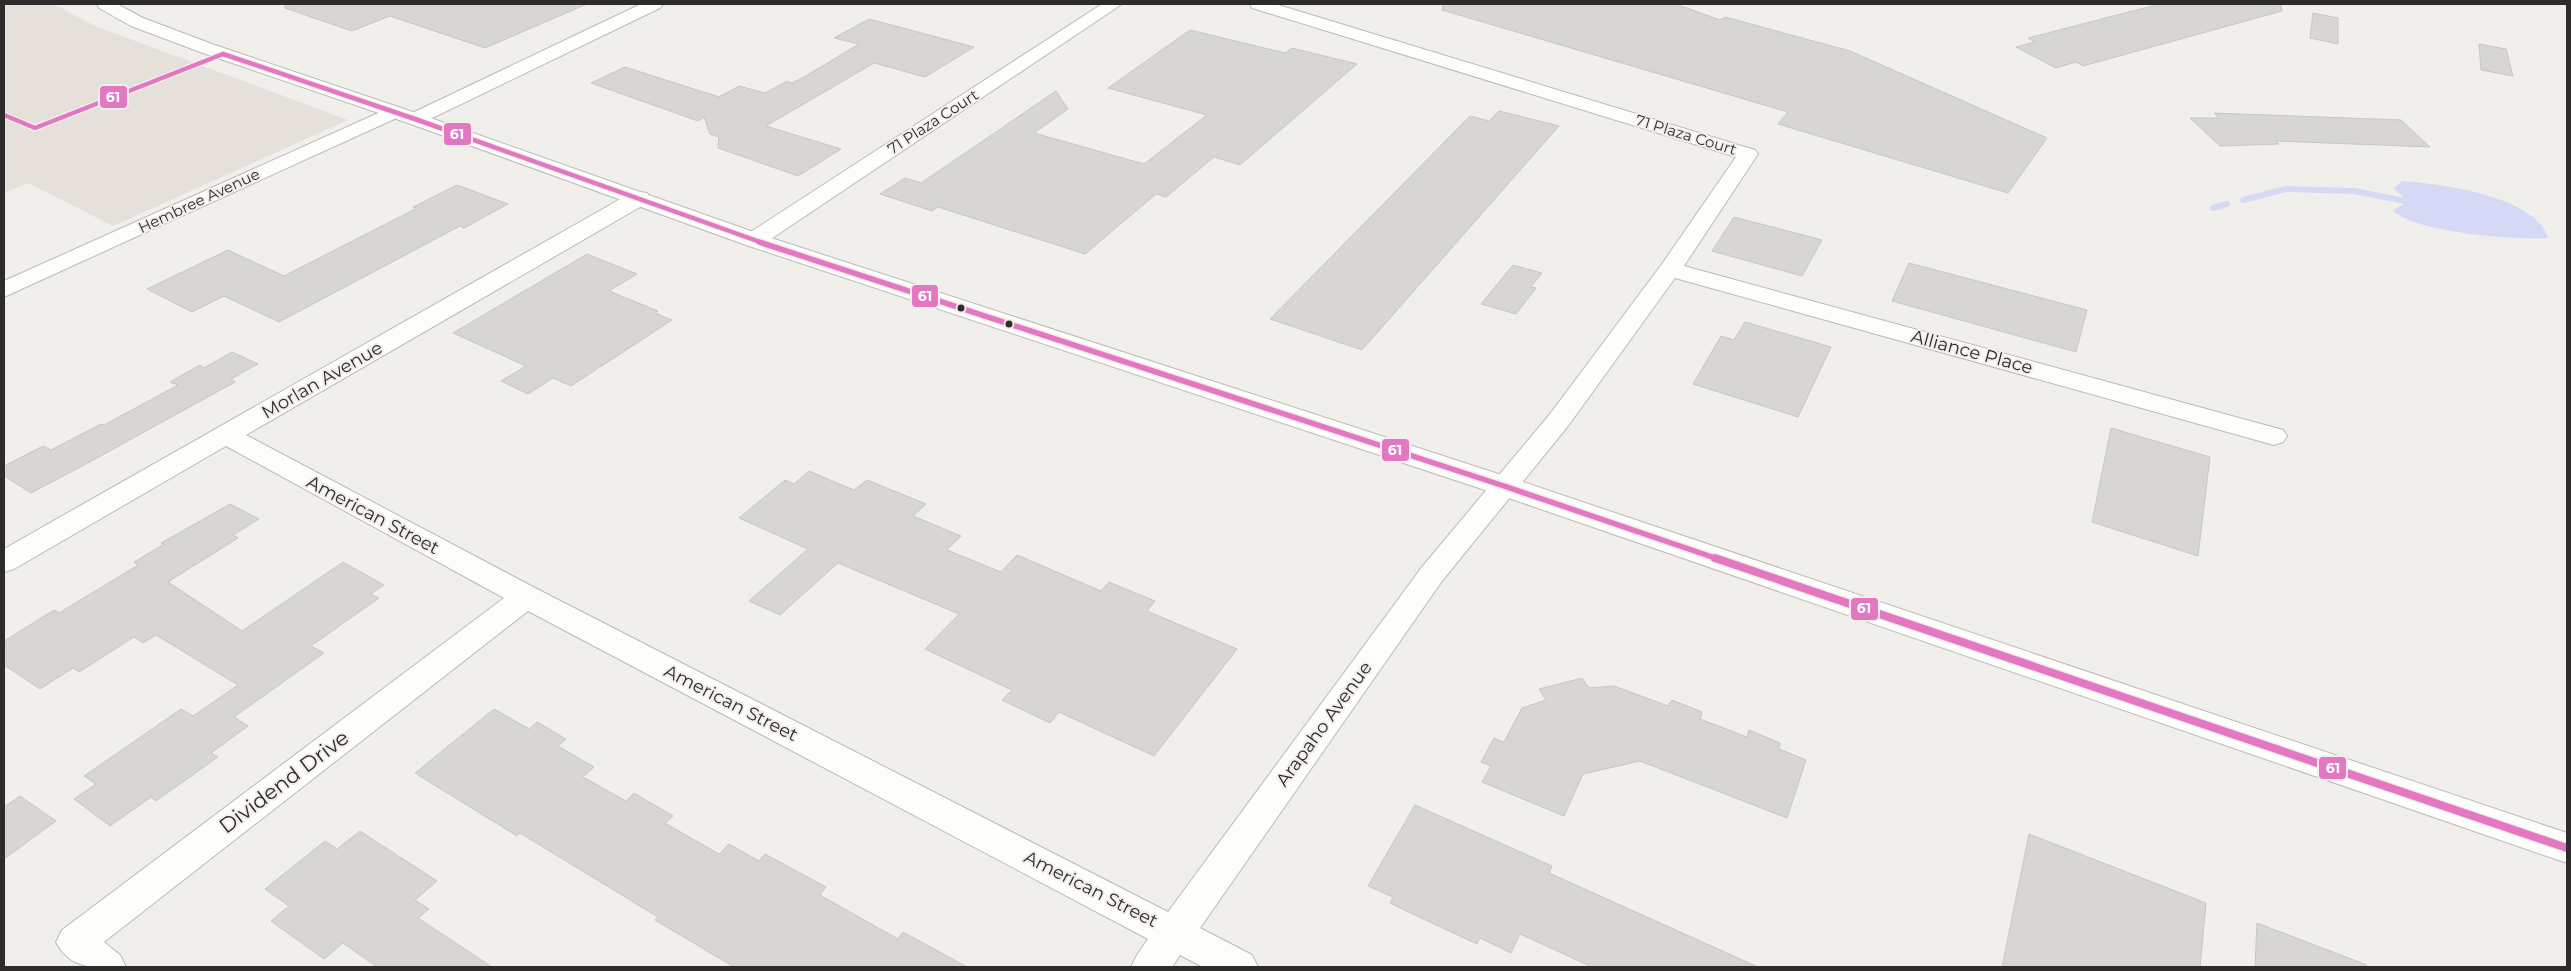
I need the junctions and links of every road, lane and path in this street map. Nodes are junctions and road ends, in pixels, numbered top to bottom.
1 (105, 4) edge
2 (654, 4) edge
3 (1113, 4) edge
4 (1258, 4) edge
5 (394, 112) junction
6 (415, 119) junction
7 (640, 198) junction
8 (754, 240) junction
9 (1670, 269) junction
10 (4, 290) edge
11 (226, 435) junction
12 (2274, 436) dead end
13 (1504, 486) junction
14 (4, 562) edge
15 (526, 598) junction
16 (2567, 848) edge
17 (1174, 932) junction
18 (107, 967) edge
19 (1150, 967) edge
20 (1239, 967) edge

1 - 5 main road
2 - 6 main road
3 - 8 main road, 71 Plaza Court
4 - 9 main road, 71 Plaza Court
5 - 6 main road
5 - 10 main road, Hembree Avenue
6 - 7 main road
7 - 8 main road
7 - 11 main road, Morlan Avenue
8 - 13 main road
9 - 12 main road, Alliance Place
9 - 13 main road, 71 Plaza Court
11 - 14 main road, Morlan Avenue
11 - 15 main road, American Street
13 - 16 main road
13 - 17 main road, Arapaho Avenue
15 - 17 main road, American Street
15 - 18 main road, Dividend Drive
17 - 19 main road, Arapaho Avenue
17 - 20 main road, American Street

